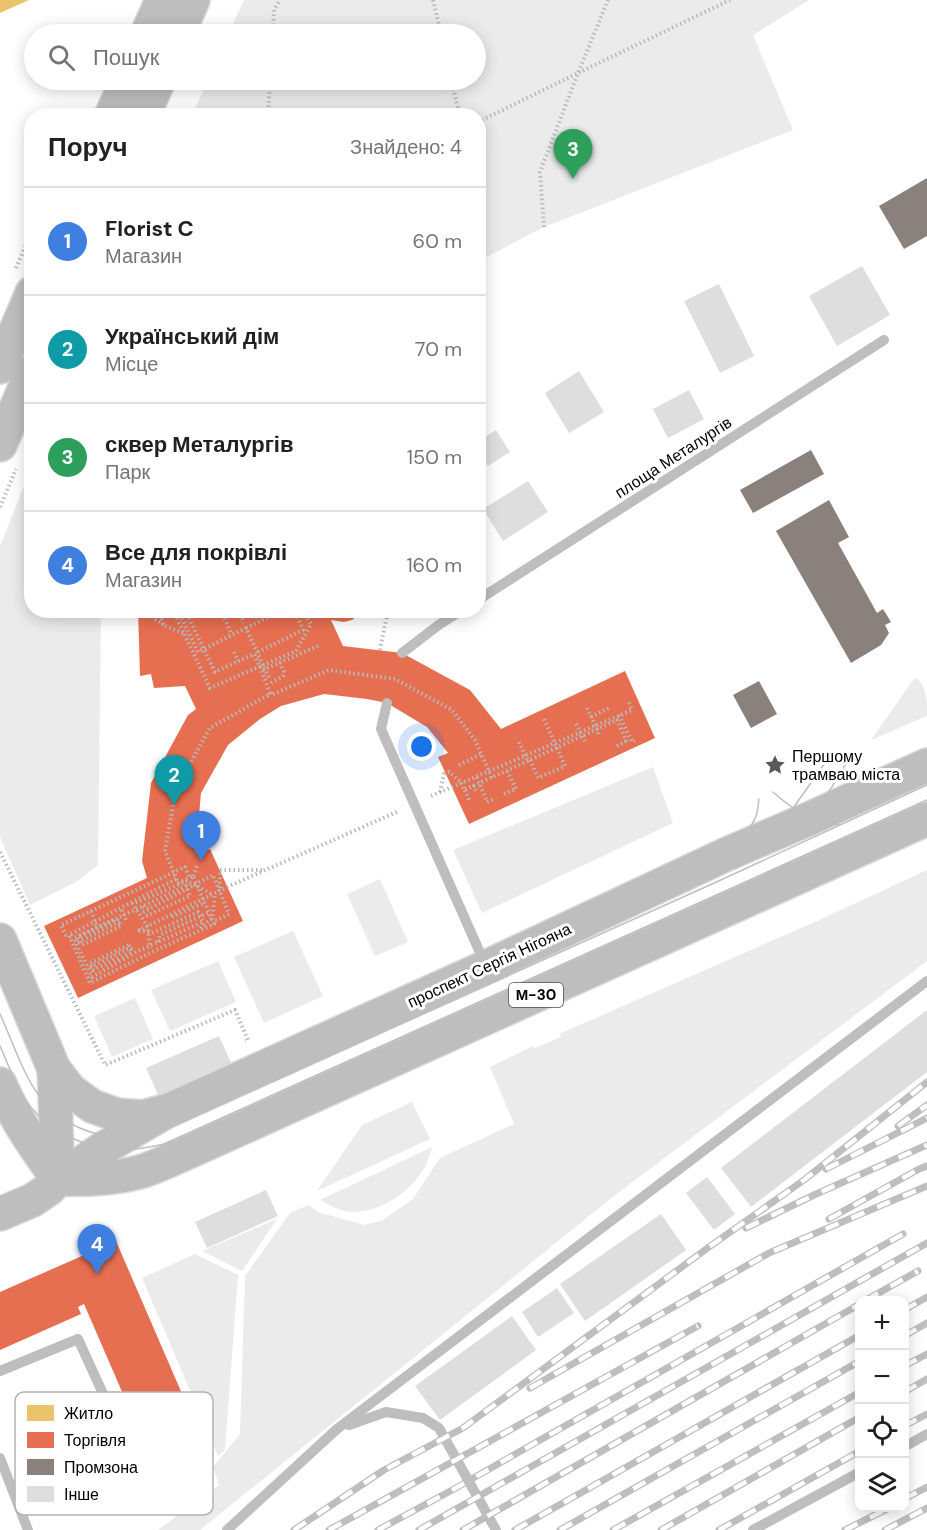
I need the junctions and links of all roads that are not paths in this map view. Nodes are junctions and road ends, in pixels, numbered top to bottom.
1 (162, 0) edge
2 (193, 0) edge
3 (151, 24) edge
4 (182, 24) edge
5 (123, 90) edge
6 (155, 90) edge
7 (115, 108) edge
8 (147, 108) edge
9 (24, 317) edge
10 (884, 340) dead end
11 (11, 356) edge
12 (0, 445) edge
13 (486, 595) edge
14 (449, 618) edge
15 (402, 653) dead end
16 (387, 703) dead end
17 (927, 765) edge
18 (927, 819) edge
19 (0, 940) edge
20 (486, 967) junction
21 (927, 981) edge
22 (54, 1069) junction
23 (0, 1084) edge
24 (169, 1110) junction
25 (58, 1179) junction
26 (0, 1214) edge
27 (0, 1371) edge
28 (102, 1392) edge
29 (337, 1429) junction
30 (927, 1434) edge
31 (909, 1444) edge
32 (0, 1458) edge
33 (855, 1475) edge
34 (15, 1497) edge
35 (22, 1515) edge
36 (28, 1530) edge
37 (227, 1530) edge
38 (496, 1530) edge
39 (753, 1530) edge

1 - 3 main road
2 - 4 main road
5 - 7 main road
6 - 8 main road
9 - 11 main road
10 - 13 lane, площа Металургів
11 - 12 main road
14 - 15 lane
16 - 20 lane
17 - 20 main road, проспект Сергія Нігояна / М-30
18 - 25 main road, М-30
19 - 22 main road, М-30
20 - 24 main road, проспект Сергія Нігояна / М-30
21 - 29 lane
22 - 24 main road, М-30
22 - 25 main road
23 - 25 main road
24 - 25 main road, проспект Сергія Нігояна
25 - 26 main road, проспект Сергія Нігояна
27 - 28 lane
29 - 37 lane
29 - 38 lane
30 - 31 lane
32 - 34 lane
33 - 39 lane
35 - 36 lane

